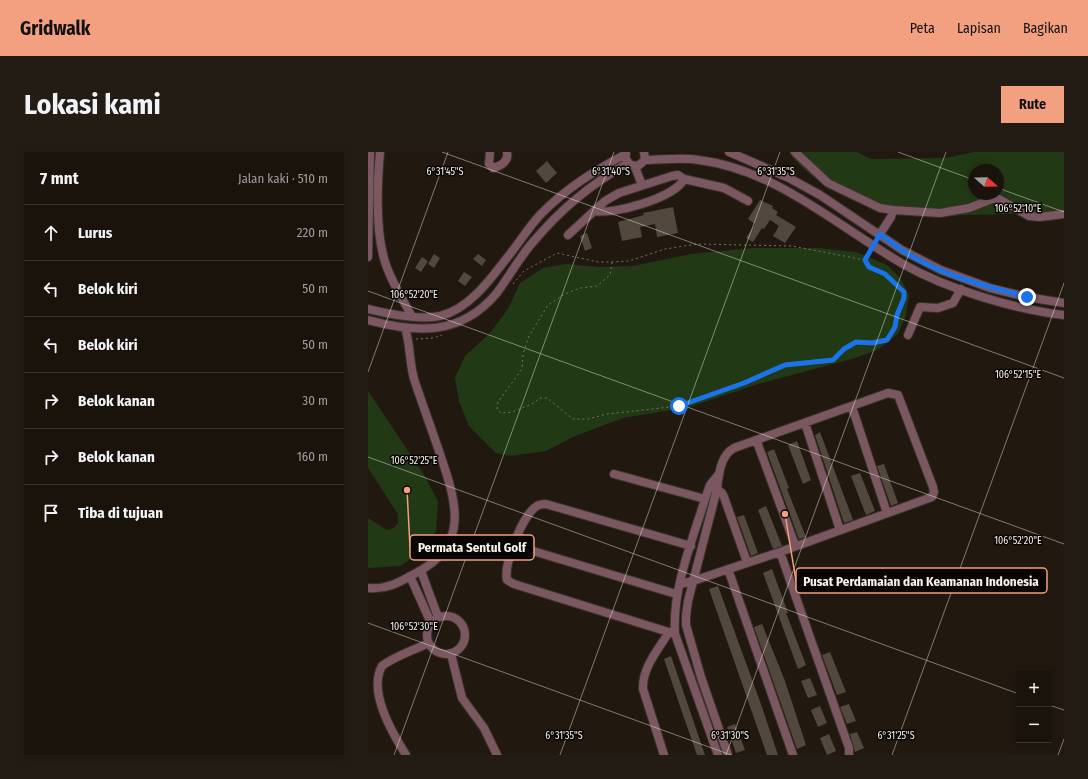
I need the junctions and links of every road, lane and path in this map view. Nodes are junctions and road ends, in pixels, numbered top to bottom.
1 (370, 152) edge
2 (380, 152) edge
3 (490, 152) edge
4 (507, 152) edge
5 (729, 152) edge
6 (795, 152) edge
7 (627, 153) edge
8 (645, 154) edge
9 (631, 165) junction
10 (788, 178) junction
11 (684, 179) junction
12 (642, 185) junction
13 (783, 188) junction
14 (748, 201) dead end
15 (893, 210) junction
16 (594, 211) junction
17 (1064, 214) edge
18 (880, 234) junction
19 (568, 235) dead end
20 (872, 245) junction
21 (368, 257) edge
22 (865, 260) junction
23 (612, 262) junction
24 (508, 289) dead end
25 (961, 289) junction
26 (1064, 303) edge
27 (368, 309) edge
28 (411, 315) junction
29 (1064, 315) edge
30 (368, 320) edge
31 (406, 328) junction
32 (448, 332) dead end
33 (908, 335) dead end
34 (409, 339) junction
35 (852, 408) junction
36 (805, 423) junction
37 (757, 442) junction
38 (614, 474) dead end
39 (713, 487) junction
40 (705, 499) junction
41 (887, 512) junction
42 (840, 530) junction
43 (513, 545) junction
44 (795, 545) junction
45 (690, 546) junction
46 (780, 552) junction
47 (747, 562) junction
48 (728, 569) junction
49 (421, 571) junction
50 (410, 576) junction
51 (692, 581) junction
52 (680, 584) junction
53 (368, 588) edge
54 (676, 594) junction
55 (438, 617) junction
56 (431, 623) junction
57 (672, 633) junction
58 (429, 643) junction
59 (451, 654) junction
60 (406, 755) edge
61 (497, 755) edge
62 (664, 755) edge
63 (718, 755) edge
64 (728, 755) edge
65 (792, 755) edge
66 (849, 755) edge

1 - 21 street
2 - 28 street
3 - 4 street
5 - 10 street
6 - 15 street
7 - 9 street
7 - 28 street
8 - 9 street
8 - 13 street
9 - 12 street
9 - 31 street
10 - 13 street
10 - 18 street
11 - 12 street
11 - 14 street
11 - 16 street
12 - 16 street
13 - 20 street
15 - 17 street
15 - 18 street
16 - 19 street
18 - 26 street
20 - 22 path
20 - 25 street
22 - 23 path
22 - 23 path
23 - 24 path
25 - 29 street
25 - 33 street
27 - 28 street
30 - 31 street
31 - 34 street
32 - 34 path
34 - 49 street
35 - 36 street
35 - 41 street
35 - 41 street
36 - 37 street
36 - 42 street
37 - 39 street
37 - 44 street
38 - 40 street
39 - 40 street
39 - 47 street
39 - 51 street
40 - 45 street
41 - 42 street
42 - 44 street
43 - 45 street
43 - 54 street
43 - 57 street
44 - 46 street
45 - 52 street
46 - 47 street
46 - 66 street
47 - 48 street
48 - 51 street
48 - 65 street
49 - 50 street
49 - 55 street
50 - 53 street
50 - 56 street
51 - 52 street
51 - 64 street
52 - 54 street
54 - 57 street
55 - 56 street
55 - 59 street
56 - 58 street
57 - 62 street
57 - 63 street
58 - 59 street
58 - 60 street
59 - 61 street

